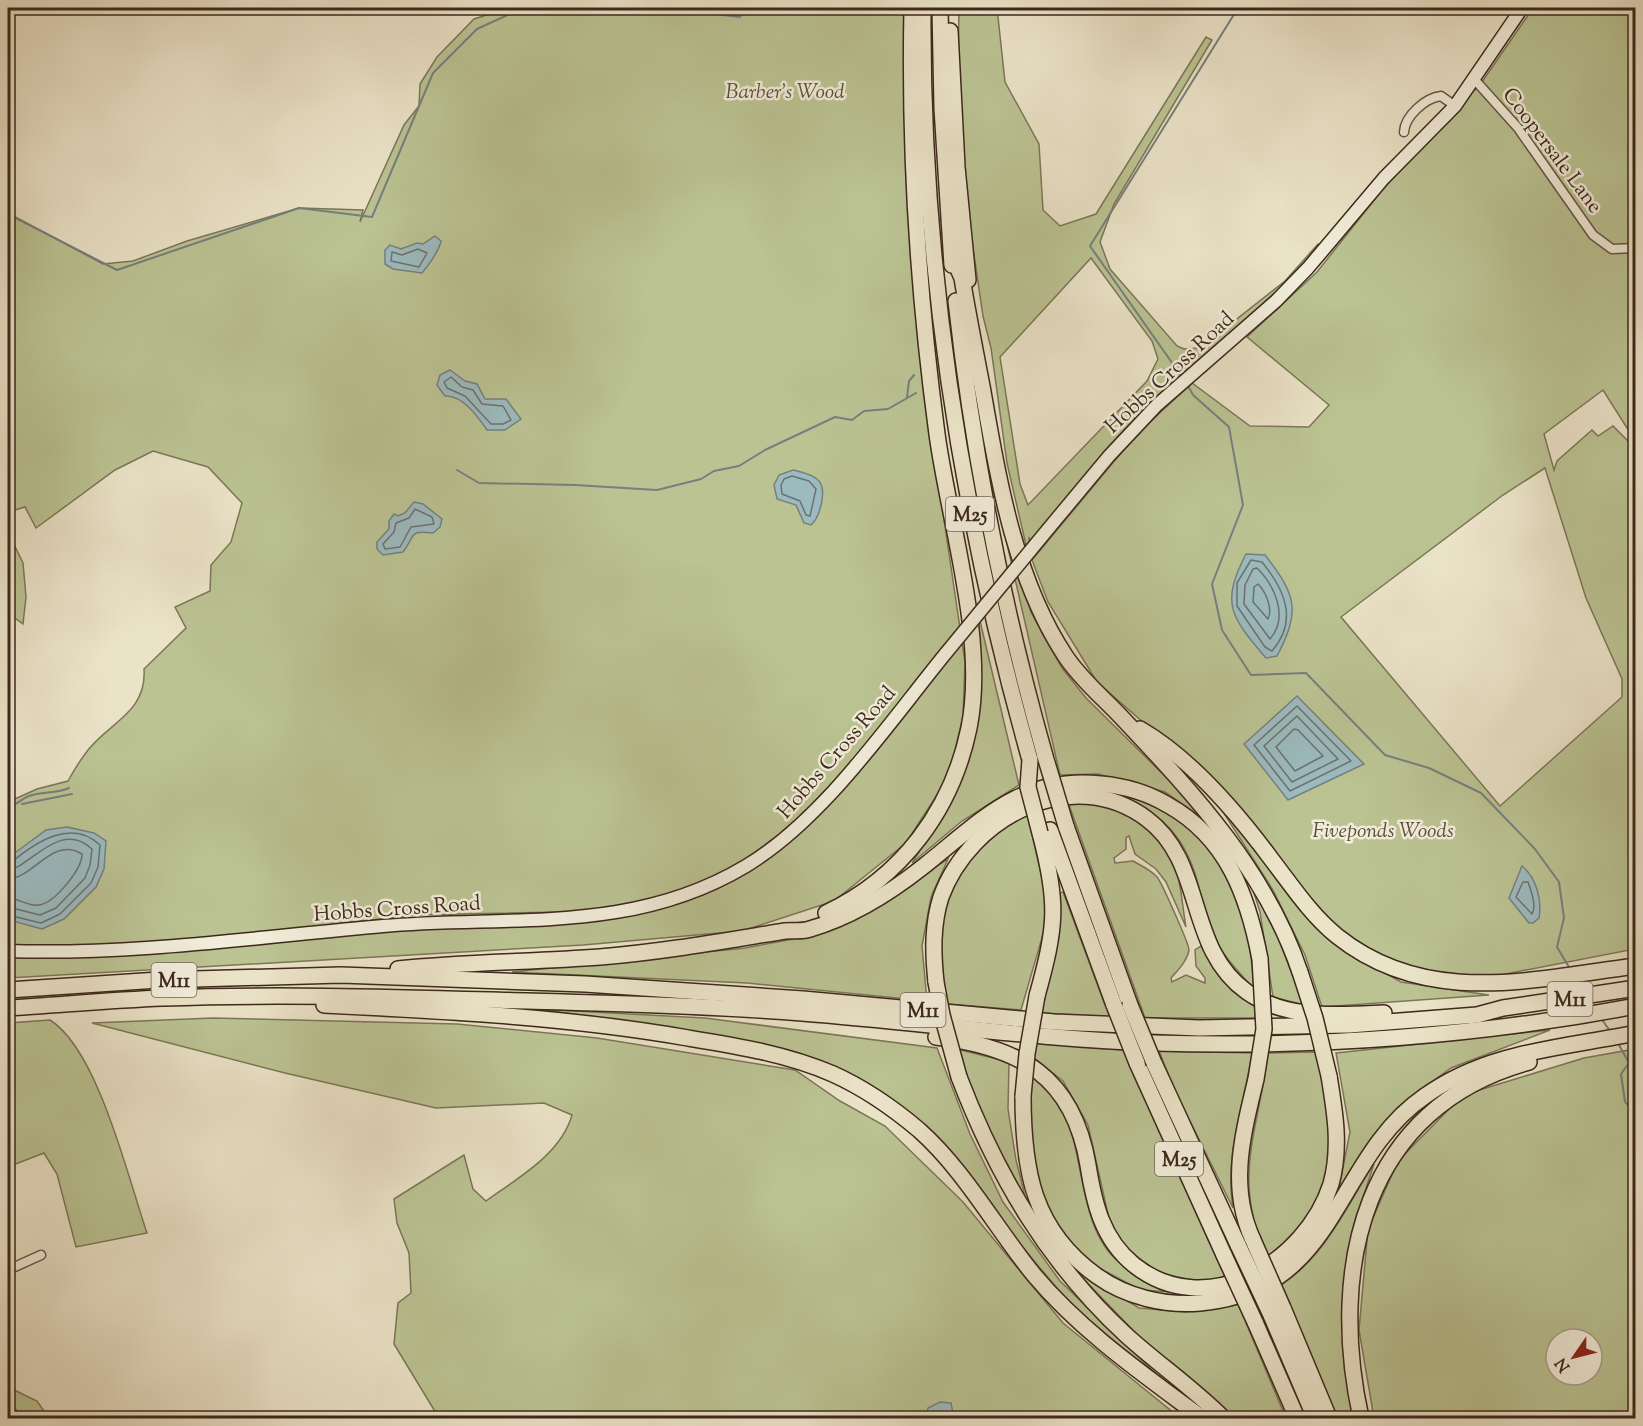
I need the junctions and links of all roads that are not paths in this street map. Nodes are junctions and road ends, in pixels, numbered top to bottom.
1 (912, 8) edge
2 (923, 8) edge
3 (940, 8) edge
4 (950, 8) edge
5 (1522, 8) edge
6 (1475, 80) junction
7 (1455, 106) junction
8 (1404, 132) dead end
9 (1635, 248) edge
10 (952, 255) junction
11 (934, 264) junction
12 (996, 458) junction
13 (947, 492) junction
14 (1124, 720) junction
15 (1045, 832) junction
16 (785, 931) junction
17 (8, 951) edge
18 (1635, 966) edge
19 (341, 975) junction
20 (1635, 988) edge
21 (8, 990) edge
22 (162, 998) junction
23 (1635, 1006) edge
24 (8, 1008) edge
25 (1503, 1008) junction
26 (802, 1013) junction
27 (1635, 1033) edge
28 (1583, 1044) junction
29 (1247, 1243) junction
30 (41, 1255) dead end
31 (8, 1270) edge
32 (1273, 1308) junction
33 (1202, 1419) edge
34 (1223, 1419) edge
35 (1298, 1419) edge
36 (1315, 1419) edge
37 (1329, 1419) edge
38 (1361, 1419) edge

1 - 13 highway, M25
2 - 11 highway, M25
3 - 10 highway, M25
4 - 12 highway
5 - 6 street, Hobbs Cross Road
6 - 7 street, Hobbs Cross Road
6 - 9 street, Coopersale Lane
7 - 8 street
7 - 17 street, Hobbs Cross Road, bridge
10 - 12 highway
10 - 29 highway, M25, bridge
11 - 13 highway, M25
11 - 15 highway, M25, bridge
12 - 14 highway
13 - 16 highway
14 - 18 highway
14 - 26 highway, bridge
15 - 28 highway, bridge
15 - 35 highway, M25, bridge
16 - 19 highway
16 - 29 highway, M25, bridge
19 - 21 highway, M11
19 - 25 highway, M11
20 - 25 highway, M11
22 - 24 highway, M11
22 - 26 highway, M11
22 - 33 highway
23 - 26 highway, M11
25 - 34 highway, bridge
27 - 28 highway
28 - 38 highway
29 - 32 highway, M25, bridge
30 - 31 street
32 - 36 highway, M25
32 - 37 highway, M25

